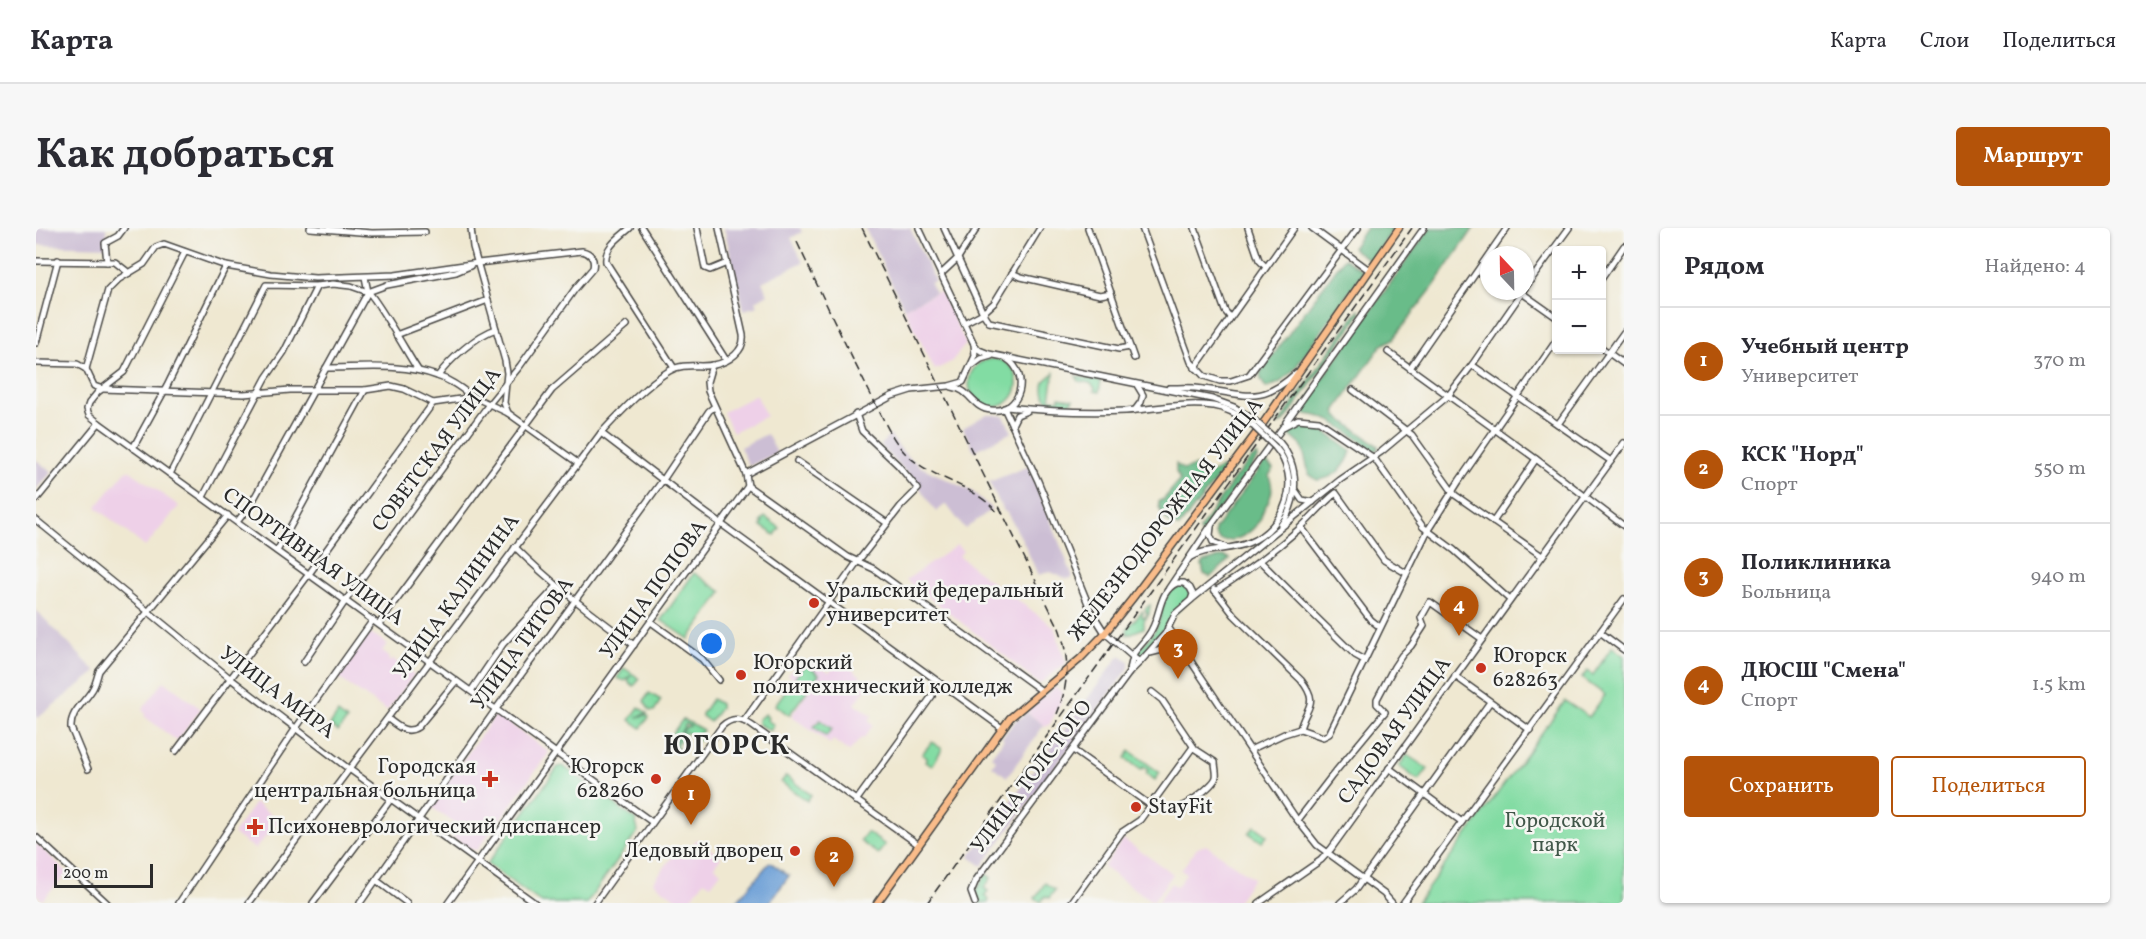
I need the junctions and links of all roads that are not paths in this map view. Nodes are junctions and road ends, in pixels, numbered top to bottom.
1 (124, 228) edge
2 (310, 228) edge
3 (471, 228) edge
4 (630, 228) edge
5 (642, 228) edge
6 (697, 228) edge
7 (718, 228) edge
8 (919, 228) edge
9 (944, 228) edge
10 (977, 228) edge
11 (1040, 228) edge
12 (1088, 228) edge
13 (1142, 228) edge
14 (1195, 228) edge
15 (1248, 228) edge
16 (1294, 228) edge
17 (1312, 228) edge
18 (1358, 228) edge
19 (1399, 228) edge
20 (1425, 228) edge
21 (1507, 228) edge
22 (1569, 228) edge
23 (326, 229) edge
24 (381, 231) edge
25 (425, 232) dead end
26 (1624, 246) edge
27 (1342, 250) junction
28 (185, 252) junction
29 (958, 258) junction
30 (58, 260) junction
31 (36, 261) edge
32 (107, 262) junction
33 (478, 263) junction
34 (727, 263) junction
35 (226, 266) junction
36 (1266, 267) junction
37 (1369, 270) junction
38 (1606, 272) edge
39 (129, 273) junction
40 (941, 273) junction
41 (1012, 273) junction
42 (1534, 276) edge
43 (365, 277) junction
44 (316, 286) junction
45 (368, 291) junction
46 (1111, 294) junction
47 (1534, 299) edge
48 (488, 300) junction
49 (1517, 300) edge
50 (983, 313) junction
51 (1552, 313) edge
52 (1230, 317) junction
53 (964, 323) junction
54 (627, 325) dead end
55 (496, 328) junction
56 (1624, 332) edge
57 (396, 335) junction
58 (36, 343) edge
59 (974, 344) junction
60 (1130, 347) junction
61 (1552, 348) edge
62 (1606, 351) edge
63 (1388, 352) dead end
64 (1609, 354) junction
65 (995, 356) junction
66 (1002, 357) junction
67 (1134, 358) dead end
68 (726, 360) junction
69 (36, 363) edge
70 (1624, 364) edge
71 (712, 365) junction
72 (1472, 365) junction
73 (326, 368) junction
74 (674, 368) junction
75 (1410, 368) junction
76 (86, 369) junction
77 (1197, 369) junction
78 (418, 370) junction
79 (969, 372) junction
80 (1298, 372) junction
81 (438, 376) junction
82 (507, 380) junction
83 (91, 382) junction
84 (1137, 384) junction
85 (949, 386) junction
86 (103, 389) junction
87 (1159, 389) junction
88 (365, 390) junction
89 (1353, 390) dead end
90 (163, 391) junction
91 (313, 391) junction
92 (260, 392) junction
93 (210, 393) junction
94 (1448, 396) junction
95 (1518, 396) junction
96 (474, 397) junction
97 (970, 398) junction
98 (89, 403) junction
99 (433, 403) junction
100 (489, 404) junction
101 (714, 407) junction
102 (1006, 408) junction
103 (1031, 410) junction
104 (1133, 411) junction
105 (508, 413) junction
106 (856, 414) junction
107 (1251, 421) junction
108 (99, 423) junction
109 (1558, 424) junction
110 (526, 425) junction
111 (1012, 425) junction
112 (1283, 427) junction
113 (1407, 430) junction
114 (1494, 430) junction
115 (601, 433) junction
116 (1624, 443) edge
117 (1277, 445) junction
118 (133, 447) junction
119 (1374, 458) junction
120 (1536, 459) junction
121 (797, 461) dead end
122 (1611, 461) junction
123 (578, 463) junction
124 (754, 470) junction
125 (170, 474) junction
126 (746, 474) junction
127 (662, 480) junction
128 (748, 485) junction
129 (1295, 489) junction
130 (1452, 491) junction
131 (203, 497) junction
132 (1585, 498) junction
133 (36, 500) edge
134 (1314, 501) junction
135 (228, 515) junction
136 (36, 520) edge
137 (237, 522) junction
138 (1493, 522) junction
139 (887, 523) junction
140 (722, 524) junction
141 (1212, 524) junction
142 (1624, 526) edge
143 (1301, 527) junction
144 (1428, 530) junction
145 (1273, 536) junction
146 (515, 547) junction
147 (1233, 547) junction
148 (277, 550) junction
149 (1542, 556) junction
150 (1260, 561) junction
151 (857, 562) junction
152 (1185, 562) junction
153 (1406, 573) junction
154 (309, 574) junction
155 (1210, 585) junction
156 (557, 586) junction
157 (1169, 588) junction
158 (1215, 591) junction
159 (1624, 599) edge
160 (346, 600) junction
161 (1191, 600) junction
162 (1510, 600) junction
163 (575, 601) junction
164 (829, 601) junction
165 (148, 613) junction
166 (373, 620) junction
167 (651, 622) junction
168 (379, 624) junction
169 (1168, 627) junction
170 (1380, 627) junction
171 (1600, 632) junction
172 (1105, 633) junction
173 (1482, 639) junction
174 (634, 645) junction
175 (1139, 646) junction
176 (1121, 647) junction
177 (1624, 650) edge
178 (1185, 652) junction
179 (1149, 653) junction
180 (1133, 657) junction
181 (1364, 660) junction
182 (304, 662) dead end
183 (429, 662) junction
184 (1140, 662) junction
185 (1129, 673) junction
186 (1455, 676) junction
187 (231, 679) junction
188 (719, 680) dead end
189 (456, 681) junction
190 (471, 691) junction
191 (1042, 691) junction
192 (1152, 692) dead end
193 (932, 696) dead end
194 (1490, 702) junction
195 (496, 709) junction
196 (388, 719) junction
197 (744, 721) junction
198 (296, 728) junction
199 (1002, 728) junction
200 (1300, 729) junction
201 (1530, 730) junction
202 (1193, 747) junction
203 (1252, 749) junction
204 (1072, 750) junction
205 (177, 751) dead end
206 (558, 753) junction
207 (1389, 768) junction
208 (88, 769) dead end
209 (350, 769) junction
210 (1424, 794) junction
211 (391, 799) junction
212 (1154, 799) junction
213 (856, 801) junction
214 (1150, 805) junction
215 (417, 819) junction
216 (1298, 820) junction
217 (652, 822) junction
218 (1462, 822) junction
219 (36, 837) edge
220 (919, 845) junction
221 (1328, 853) junction
222 (478, 862) junction
223 (1364, 879) junction
224 (376, 880) junction
225 (107, 903) edge
226 (179, 903) edge
227 (249, 903) edge
228 (313, 903) edge
229 (360, 903) edge
230 (407, 903) edge
231 (448, 903) edge
232 (534, 903) edge
233 (595, 903) edge
234 (877, 903) edge
235 (975, 903) edge
236 (1071, 903) edge
237 (1259, 903) edge
238 (1340, 903) edge
239 (1392, 903) edge
240 (1403, 903) edge

1 - 32 street
2 - 23 street
3 - 33 street
4 - 74 street
5 - 68 street
6 - 34 street
7 - 34 street
8 - 40 street
9 - 29 street
10 - 29 street
11 - 41 street
12 - 46 street
13 - 77 street
14 - 52 street
15 - 36 street
16 - 36 street
17 - 27 street
18 - 27 street
19 - 37 main road, ЖЕЛЕЗНОДОРОЖНАЯ УЛИЦА
20 - 112 street
21 - 75 street
22 - 42 street
23 - 24 street
24 - 25 street
26 - 38 street
27 - 37 street
27 - 77 street
28 - 35 street
28 - 39 street
28 - 86 street
29 - 40 street
29 - 50 street
30 - 31 street
30 - 32 street
30 - 58 street
32 - 39 street
33 - 43 street
33 - 45 street
33 - 48 street
33 - 82 street, СОВЕТСКАЯ УЛИЦА
34 - 68 street
35 - 43 street
35 - 90 street
36 - 52 street
37 - 80 main road, ЖЕЛЕЗНОДОРОЖНАЯ УЛИЦА
39 - 76 street
40 - 53 street
41 - 46 street
41 - 50 street
43 - 45 street
44 - 45 street
44 - 92 street
44 - 93 street
45 - 57 street
45 - 73 street
46 - 60 street
47 - 51 street
48 - 55 street
48 - 57 street
49 - 72 street
50 - 53 street
50 - 60 street
52 - 77 street
53 - 59 street
54 - 110 street
55 - 81 street
55 - 82 street
56 - 64 street
57 - 78 street
59 - 65 street
59 - 79 street
60 - 67 street
61 - 95 street
62 - 64 street
63 - 75 street
64 - 70 street
64 - 109 street
65 - 66 street
65 - 79 street
66 - 84 street
66 - 102 street
68 - 71 street
69 - 76 street
71 - 74 street
71 - 101 street
72 - 94 street
72 - 95 street
73 - 78 street
73 - 91 street
74 - 115 street, УЛИЦА КАЛИНИНА
75 - 94 street
76 - 83 street
78 - 81 street
79 - 85 street
79 - 97 street
80 - 87 street
80 - 172 main road, ЖЕЛЕЗНОДОРОЖНАЯ УЛИЦА
81 - 96 street
82 - 100 street, СОВЕТСКАЯ УЛИЦА
82 - 105 street
83 - 86 street
83 - 98 street
84 - 87 street
84 - 104 street
85 - 97 street
85 - 106 street
86 - 90 street
86 - 98 street
87 - 107 street
88 - 91 street
88 - 99 street
88 - 148 street
89 - 113 street
90 - 93 street
90 - 118 street
91 - 92 street
91 - 137 street
92 - 93 street
92 - 131 street
93 - 125 street
94 - 113 street
94 - 114 street
95 - 109 street
95 - 114 street
96 - 99 street
96 - 100 street
97 - 102 street
98 - 108 street
99 - 154 street
100 - 105 street
100 - 160 street, СОВЕТСКАЯ УЛИЦА
101 - 126 street
101 - 127 street, УЛИЦА ТИТОВА
102 - 103 street
102 - 111 street
103 - 104 street
103 - 111 street
104 - 107 street
105 - 110 street
106 - 124 street
106 - 139 street
107 - 117 street, bridge
108 - 118 street, СПОРТИВНАЯ УЛИЦА
108 - 133 street
109 - 122 street
110 - 123 street
110 - 168 street
111 - 172 street
112 - 119 street
112 - 141 street
113 - 119 street
113 - 130 street
114 - 120 street
114 - 130 street
115 - 123 street, УЛИЦА КАЛИНИНА
115 - 127 street
116 - 122 street, САДОВАЯ УЛИЦА
117 - 129 street
117 - 147 street
118 - 125 street, СПОРТИВНАЯ УЛИЦА
119 - 134 street
119 - 144 street
120 - 132 street
120 - 138 street
121 - 139 street
122 - 132 street, САДОВАЯ УЛИЦА
123 - 146 street, УЛИЦА КАЛИНИНА
124 - 126 street
124 - 128 street, УЛИЦА ПОПОВА
125 - 131 street, СПОРТИВНАЯ УЛИЦА
126 - 128 street
127 - 140 street
127 - 163 street, УЛИЦА ТИТОВА
128 - 140 street, УЛИЦА ПОПОВА
128 - 151 street
129 - 134 street
129 - 145 street
130 - 138 street
130 - 144 street
131 - 135 street, СПОРТИВНАЯ УЛИЦА
132 - 142 street
132 - 149 street, САДОВАЯ УЛИЦА
134 - 145 street
135 - 137 street, СПОРТИВНАЯ УЛИЦА
135 - 165 street
136 - 165 street, УЛИЦА МИРА
137 - 148 street, СПОРТИВНАЯ УЛИЦА
138 - 149 street
139 - 151 street
140 - 164 street
140 - 167 street, УЛИЦА ПОПОВА
141 - 147 street
141 - 152 street
143 - 150 street
143 - 153 street
143 - 170 street
144 - 153 street
144 - 162 street
145 - 155 street
146 - 156 street
146 - 183 street, УЛИЦА КАЛИНИНА
147 - 152 street
148 - 154 street, СПОРТИВНАЯ УЛИЦА
149 - 162 street, САДОВАЯ УЛИЦА
150 - 158 street
150 - 181 street
151 - 164 street
151 - 191 street
152 - 157 street
153 - 170 street
154 - 160 street, СПОРТИВНАЯ УЛИЦА
154 - 187 street
155 - 158 street
155 - 161 street
156 - 163 street
156 - 190 street
157 - 161 street
157 - 175 street
158 - 200 street
159 - 171 street
160 - 166 street, СПОРТИВНАЯ УЛИЦА
160 - 182 street, СОВЕТСКАЯ УЛИЦА
161 - 169 street
162 - 173 street, САДОВАЯ УЛИЦА
163 - 174 street
163 - 195 street, УЛИЦА ТИТОВА
164 - 197 street
164 - 199 street
165 - 187 street, УЛИЦА МИРА
165 - 208 street
166 - 168 street, СПОРТИВНАЯ УЛИЦА
166 - 198 street
167 - 174 street, УЛИЦА ПОПОВА
167 - 188 street
168 - 183 street, СПОРТИВНАЯ УЛИЦА
169 - 178 street
169 - 179 street
170 - 181 street
171 - 177 street
171 - 201 street
172 - 176 street
172 - 191 main road, ЖЕЛЕЗНОДОРОЖНАЯ УЛИЦА
173 - 186 street, САДОВАЯ УЛИЦА
173 - 216 street
174 - 206 street, УЛИЦА ПОПОВА
175 - 176 street
175 - 180 street
176 - 180 street
178 - 179 street
178 - 203 street
179 - 184 street
180 - 184 street
180 - 185 street
181 - 200 street
183 - 189 street, СПОРТИВНАЯ УЛИЦА
183 - 196 street, УЛИЦА КАЛИНИНА
184 - 185 street
185 - 204 street, УЛИЦА ТОЛСТОГО
186 - 194 street
186 - 207 street, САДОВАЯ УЛИЦА
187 - 198 street, УЛИЦА МИРА
187 - 205 street
189 - 190 street, СПОРТИВНАЯ УЛИЦА
189 - 196 street
190 - 195 street, СПОРТИВНАЯ УЛИЦА
191 - 199 main road, ЖЕЛЕЗНОДОРОЖНАЯ УЛИЦА
192 - 202 street
193 - 213 street
194 - 201 street
194 - 210 street
195 - 206 street, СПОРТИВНАЯ УЛИЦА
195 - 215 street, УЛИЦА ТИТОВА
196 - 209 street, УЛИЦА КАЛИНИНА
197 - 213 street
197 - 217 street
198 - 209 street, УЛИЦА МИРА
198 - 226 street
199 - 220 main road, ЖЕЛЕЗНОДОРОЖНАЯ УЛИЦА
200 - 203 street
201 - 218 street
202 - 212 street
202 - 212 street
203 - 216 street
204 - 214 street
204 - 235 street, УЛИЦА ТОЛСТОГО
206 - 217 street, СПОРТИВНАЯ УЛИЦА
206 - 222 street, УЛИЦА ПОПОВА
207 - 210 street
207 - 221 street, САДОВАЯ УЛИЦА
209 - 211 street, УЛИЦА МИРА
209 - 227 street, УЛИЦА КАЛИНИНА
210 - 218 street
210 - 223 street
211 - 215 street, УЛИЦА МИРА
211 - 228 street
212 - 214 street
213 - 220 street
214 - 236 street
215 - 222 street, УЛИЦА МИРА
215 - 224 street, УЛИЦА ТИТОВА
216 - 221 street
217 - 233 street
218 - 240 street
219 - 225 street
220 - 234 main road, ЖЕЛЕЗНОДОРОЖНАЯ УЛИЦА
221 - 223 street
221 - 237 street, САДОВАЯ УЛИЦА
222 - 231 street, УЛИЦА ПОПОВА
222 - 232 street, УЛИЦА МИРА
223 - 238 street
223 - 239 street
224 - 229 street, УЛИЦА ТИТОВА
224 - 230 street

